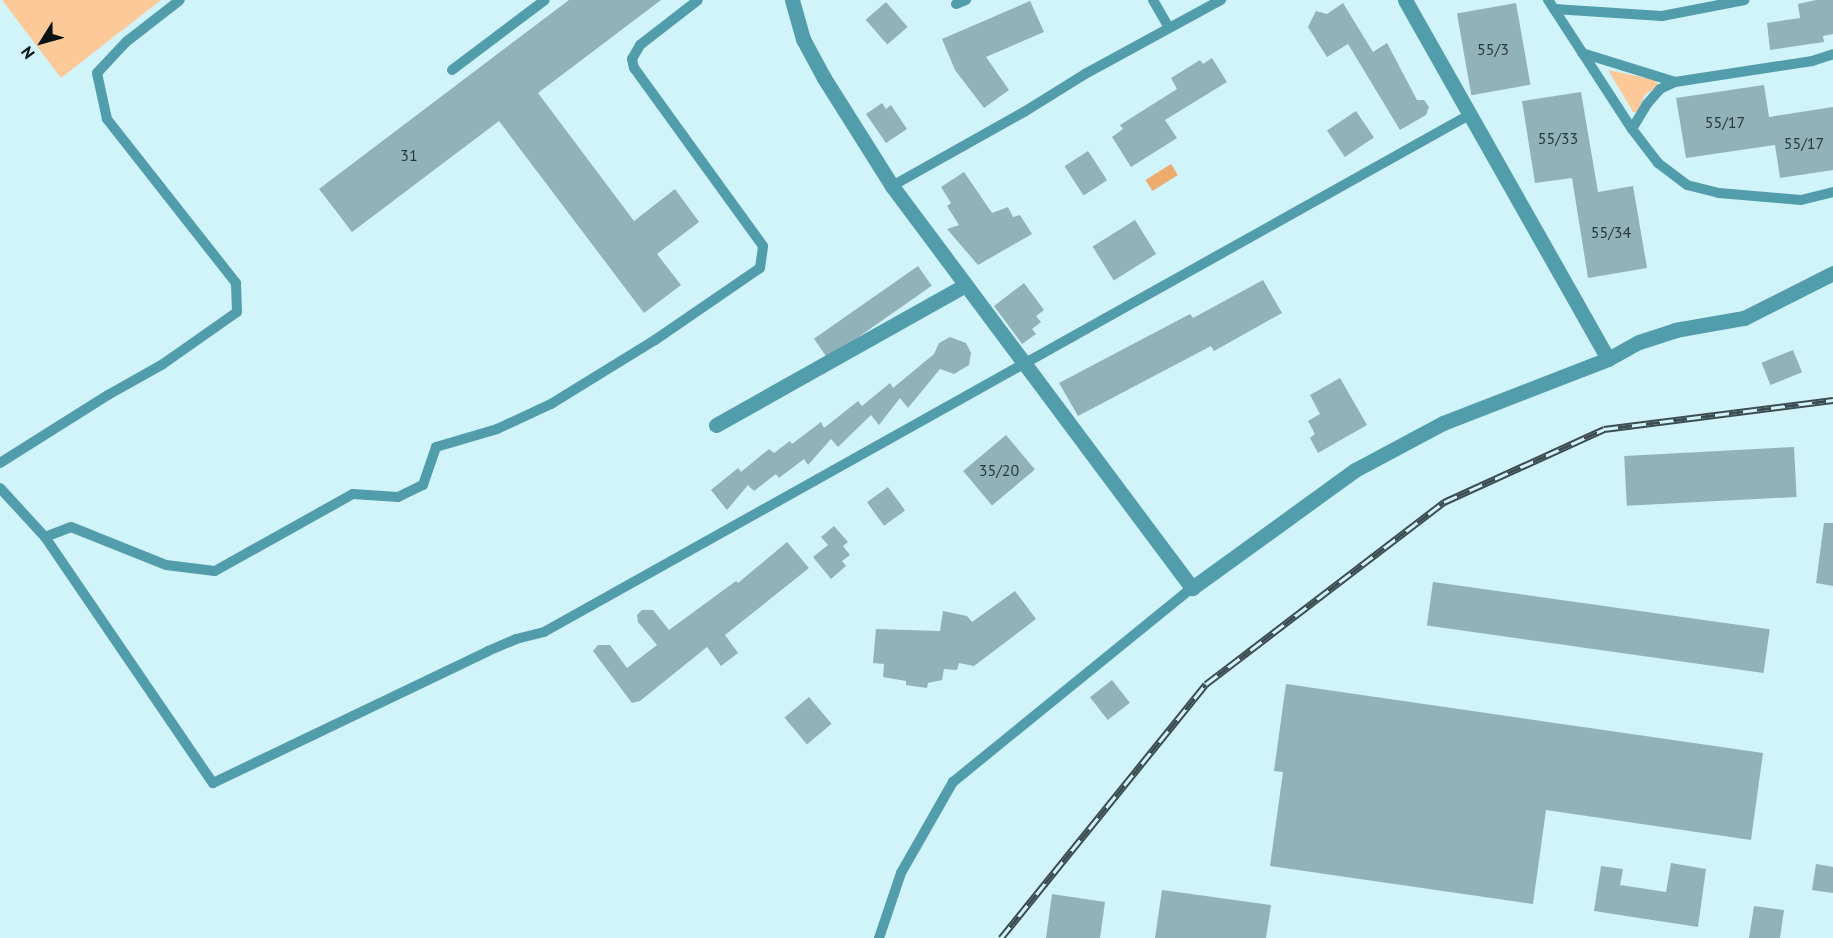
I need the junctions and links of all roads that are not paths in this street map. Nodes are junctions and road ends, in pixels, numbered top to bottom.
1 (180, 0) edge
2 (544, 0) edge
3 (698, 0) edge
4 (792, 0) edge
5 (1153, 0) edge
6 (1221, 0) edge
7 (1405, 0) edge
8 (1744, 0) edge
9 (1551, 4) edge
10 (1169, 28) junction
11 (1582, 53) junction
12 (1833, 54) edge
13 (452, 70) dead end
14 (1675, 82) junction
15 (1469, 115) junction
16 (1632, 129) junction
17 (892, 186) junction
18 (1833, 192) edge
19 (1833, 273) edge
20 (965, 285) junction
21 (1608, 359) junction
22 (1024, 363) junction
23 (716, 425) dead end
24 (0, 463) edge
25 (0, 488) edge
26 (45, 537) junction
27 (1192, 588) junction
28 (879, 938) edge

1 - 24 lane
2 - 13 lane
3 - 26 lane
4 - 17 street
5 - 10 lane
6 - 10 lane
7 - 15 street
8 - 9 lane
9 - 11 lane
10 - 17 lane
11 - 14 lane
11 - 16 lane
12 - 14 lane
14 - 16 lane
15 - 21 street
15 - 22 lane
16 - 18 lane
17 - 20 street
19 - 21 street
20 - 22 street
20 - 23 street
21 - 27 street
22 - 26 lane
22 - 27 street
25 - 26 lane
27 - 28 lane

